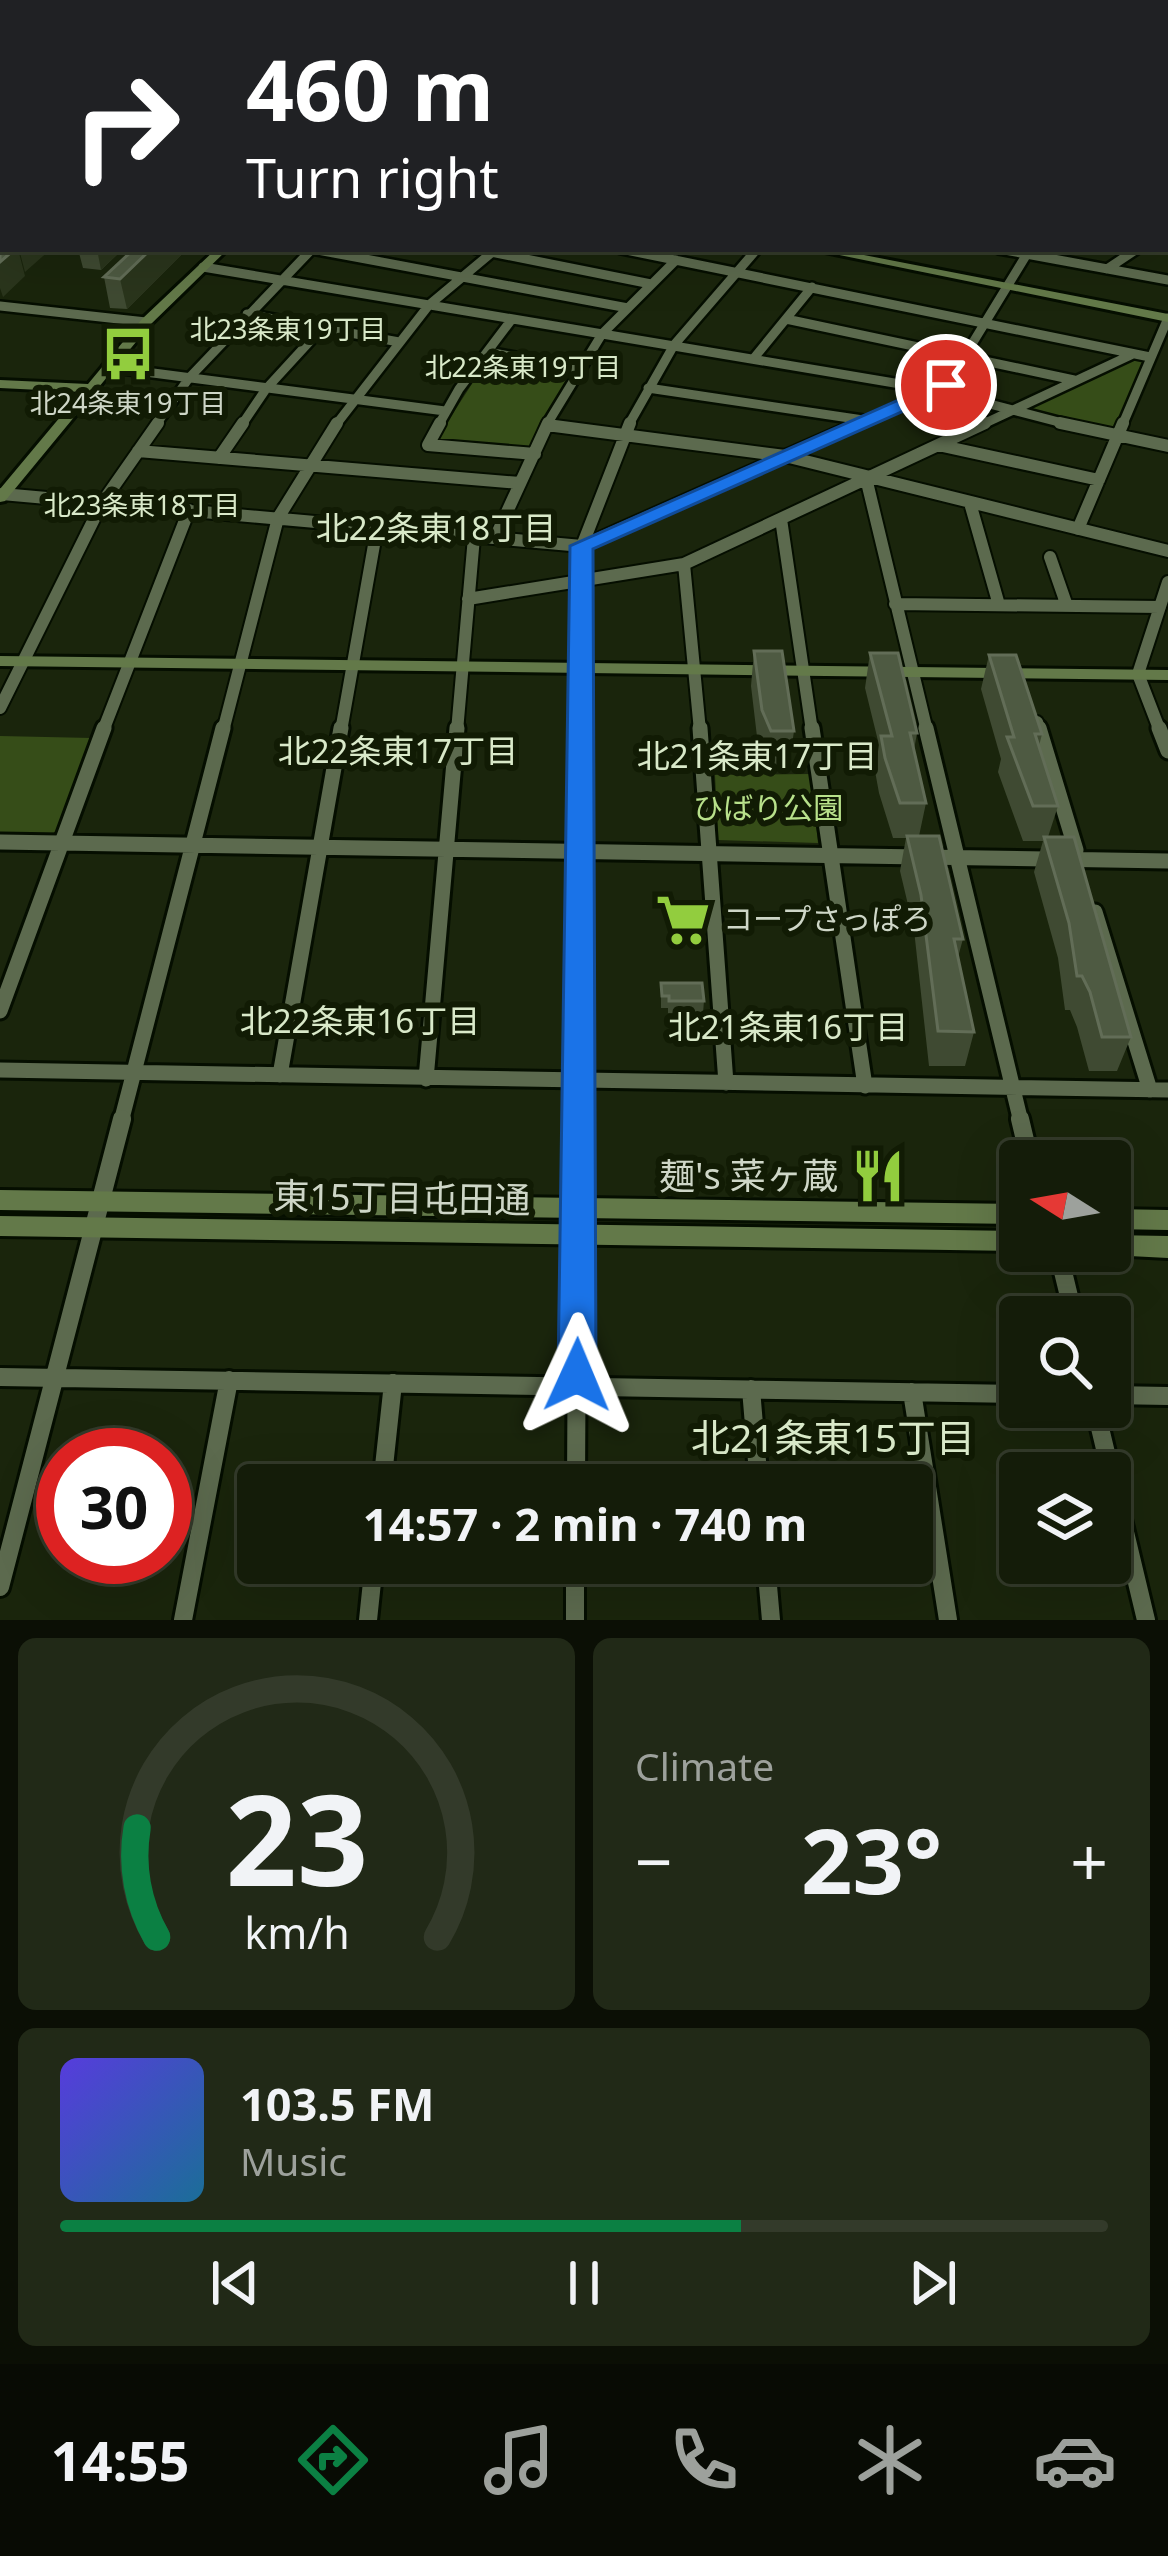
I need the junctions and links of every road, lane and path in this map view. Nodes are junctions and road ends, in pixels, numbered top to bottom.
1 (219, 252) edge
2 (309, 252) edge
3 (327, 252) edge
4 (486, 252) edge
5 (498, 252) edge
6 (636, 252) edge
7 (754, 252) edge
8 (831, 252) edge
9 (1029, 252) edge
10 (1132, 252) edge
11 (676, 260) junction
12 (202, 267) junction
13 (1107, 269) junction
14 (736, 272) junction
15 (461, 278) junction
16 (278, 280) junction
17 (1168, 280) edge
18 (651, 284) junction
19 (1007, 286) junction
20 (812, 287) junction
21 (429, 304) junction
22 (0, 306) edge
23 (628, 308) junction
24 (247, 314) junction
25 (1168, 318) edge
26 (512, 319) junction
27 (786, 319) junction
28 (146, 322) junction
29 (984, 322) junction
30 (322, 328) junction
31 (602, 334) junction
32 (399, 342) junction
33 (674, 344) junction
34 (488, 352) junction
35 (1133, 353) junction
36 (963, 356) junction
37 (1150, 357) junction
38 (754, 358) junction
39 (106, 367) junction
40 (581, 369) junction
41 (189, 378) junction
42 (1076, 380) junction
43 (0, 384) edge
44 (88, 388) junction
45 (648, 388) junction
46 (266, 389) junction
47 (935, 389) junction
48 (351, 400) junction
49 (445, 411) junction
50 (1007, 412) junction
51 (866, 420) junction
52 (547, 424) junction
53 (624, 434) junction
54 (1120, 436) junction
55 (938, 445) junction
56 (1168, 446) edge
57 (138, 452) junction
58 (535, 454) junction
59 (785, 456) junction
60 (219, 458) junction
61 (310, 466) junction
62 (0, 475) edge
63 (16, 476) junction
64 (866, 478) junction
65 (1099, 480) junction
66 (520, 483) junction
67 (1, 496) edge
68 (102, 503) junction
69 (970, 503) junction
70 (189, 510) junction
71 (278, 518) junction
72 (781, 519) junction
73 (377, 528) junction
74 (1078, 529) junction
75 (474, 537) junction
76 (495, 538) junction
77 (582, 546) junction
78 (1168, 551) edge
79 (1050, 556) dead end
80 (684, 564) junction
81 (1168, 582) edge
82 (581, 584) junction
83 (468, 599) junction
84 (895, 604) junction
85 (999, 605) junction
86 (1067, 606) junction
87 (1160, 607) junction
88 (0, 661) edge
89 (24, 661) junction
90 (128, 662) junction
91 (241, 662) junction
92 (354, 664) junction
93 (465, 665) junction
94 (581, 668) junction
95 (694, 669) junction
96 (802, 670) junction
97 (910, 672) junction
98 (1022, 673) junction
99 (1138, 674) junction
100 (1168, 675) edge
101 (1028, 694) edge
102 (0, 707) edge
103 (1034, 714) edge
104 (1168, 751) edge
105 (0, 842) edge
106 (63, 842) junction
107 (193, 844) junction
108 (323, 846) junction
109 (448, 847) junction
110 (582, 849) junction
111 (712, 851) junction
112 (832, 852) junction
113 (957, 854) junction
114 (1078, 859) junction
115 (1168, 861) edge
116 (1085, 880) edge
117 (1092, 901) edge
118 (0, 1011) edge
119 (0, 1070) edge
120 (131, 1073) junction
121 (280, 1075) junction
122 (426, 1079) junction
123 (580, 1081) junction
124 (726, 1083) junction
125 (865, 1086) junction
126 (1012, 1088) junction
127 (1159, 1090) edge
128 (1025, 1140) edge
129 (0, 1200) edge
130 (99, 1201) junction
131 (579, 1208) junction
132 (999, 1214) edge
133 (1131, 1219) edge
134 (1168, 1220) edge
135 (0, 1226) edge
136 (94, 1231) junction
137 (579, 1235) junction
138 (999, 1241) edge
139 (1131, 1246) edge
140 (1168, 1246) edge
141 (0, 1377) edge
142 (55, 1377) junction
143 (229, 1380) junction
144 (394, 1383) junction
145 (577, 1386) junction
146 (752, 1390) junction
147 (912, 1392) junction
148 (999, 1394) edge
149 (1131, 1395) edge
150 (1168, 1396) edge
151 (1100, 1428) edge
152 (384, 1464) edge
153 (576, 1464) edge
154 (758, 1464) edge
155 (372, 1584) edge
156 (575, 1584) edge
157 (768, 1584) edge
158 (0, 1587) edge
159 (183, 1620) edge
160 (368, 1620) edge
161 (575, 1620) edge
162 (771, 1620) edge
163 (948, 1620) edge
164 (1146, 1620) edge

1 - 12 street
2 - 16 street
3 - 15 street
4 - 15 street
5 - 18 street
6 - 11 street
7 - 14 street
8 - 19 street
9 - 13 street
9 - 19 street
10 - 13 street
11 - 14 street
11 - 18 street
12 - 16 street
12 - 28 street
13 - 17 street
14 - 20 street
14 - 33 street
15 - 21 street
15 - 23 street
16 - 21 street
16 - 24 street
18 - 23 street
19 - 25 street
19 - 29 street
20 - 27 street
20 - 29 street
21 - 26 street
21 - 32 street
22 - 28 street
23 - 31 street
24 - 30 street
24 - 41 street
25 - 37 street
26 - 31 street
26 - 34 street
27 - 36 street
27 - 38 street
28 - 39 street
29 - 35 street
29 - 36 street
30 - 32 street
30 - 46 street
31 - 33 street
31 - 40 street
32 - 48 street
33 - 38 street
33 - 45 street
34 - 40 street
34 - 49 street
35 - 37 street
35 - 42 street
36 - 42 street
36 - 47 street
37 - 54 street
38 - 47 street
39 - 41 street
39 - 44 street
40 - 52 street
41 - 46 street
41 - 57 street
42 - 50 street
43 - 44 street
44 - 63 street
45 - 51 street
45 - 53 street
46 - 48 street
46 - 60 street
47 - 50 street
47 - 51 street
48 - 49 street
48 - 61 street
49 - 58 street
50 - 54 street
50 - 55 street
51 - 59 street
52 - 53 street
52 - 58 street
53 - 59 street
53 - 77 street
54 - 56 street
54 - 65 street
55 - 64 street
55 - 65 street
57 - 60 street
57 - 68 street
58 - 66 street
59 - 64 street
59 - 77 street
60 - 61 street
61 - 66 street
61 - 71 street
62 - 63 street
63 - 67 street
64 - 69 street
64 - 72 street
64 - 84 street
65 - 74 street
66 - 76 street
67 - 68 street
68 - 70 street
68 - 89 street
69 - 74 street
69 - 85 street
70 - 71 street
70 - 90 street
71 - 73 street
71 - 91 street
72 - 80 street
72 - 96 street
73 - 75 street
73 - 92 street
74 - 78 street
75 - 76 street
75 - 83 street
76 - 77 street
77 - 82 street
79 - 86 street
80 - 82 street
80 - 95 street
81 - 87 street
82 - 83 street
82 - 94 street
83 - 93 street
84 - 85 street
84 - 97 street
85 - 86 street
86 - 87 street
87 - 99 street
88 - 89 street
89 - 90 street
89 - 102 street
90 - 91 street
90 - 106 street
91 - 92 street
91 - 107 street
92 - 93 street
92 - 108 street
93 - 94 street
93 - 109 street
94 - 95 street
94 - 110 street
95 - 96 street
95 - 111 street
96 - 97 street
96 - 112 street
97 - 98 street
97 - 113 street
98 - 99 street
98 - 101 street
99 - 100 street
99 - 104 street
103 - 114 street
105 - 106 street
106 - 107 street
106 - 118 street
107 - 108 street
107 - 120 street
108 - 109 street
108 - 121 street
109 - 110 street
109 - 122 street
110 - 111 street
110 - 123 street
111 - 112 street
111 - 124 street
112 - 113 street
112 - 125 street
113 - 114 street
113 - 126 street
114 - 115 street
114 - 116 street
117 - 127 street
119 - 120 street
120 - 121 street
120 - 130 street
121 - 122 street
122 - 123 street
123 - 124 street
123 - 131 street
124 - 125 street
125 - 126 street
126 - 127 street
126 - 128 street
129 - 130 street, 東15丁目屯田通
130 - 131 street, 東15丁目屯田通
130 - 136 street
131 - 132 street, 東15丁目屯田通
131 - 137 street
133 - 134 street
135 - 136 street, 東15丁目屯田通
136 - 137 street, 東15丁目屯田通
136 - 142 street
137 - 138 street, 東15丁目屯田通
137 - 145 street
139 - 140 street
141 - 142 street
142 - 143 street
142 - 158 street
143 - 144 street
143 - 159 street
144 - 145 street
144 - 152 street
145 - 146 street
145 - 153 street
146 - 147 street
146 - 154 street
147 - 148 street
147 - 163 street
149 - 150 street
151 - 164 street
155 - 160 street
156 - 161 street
157 - 162 street

